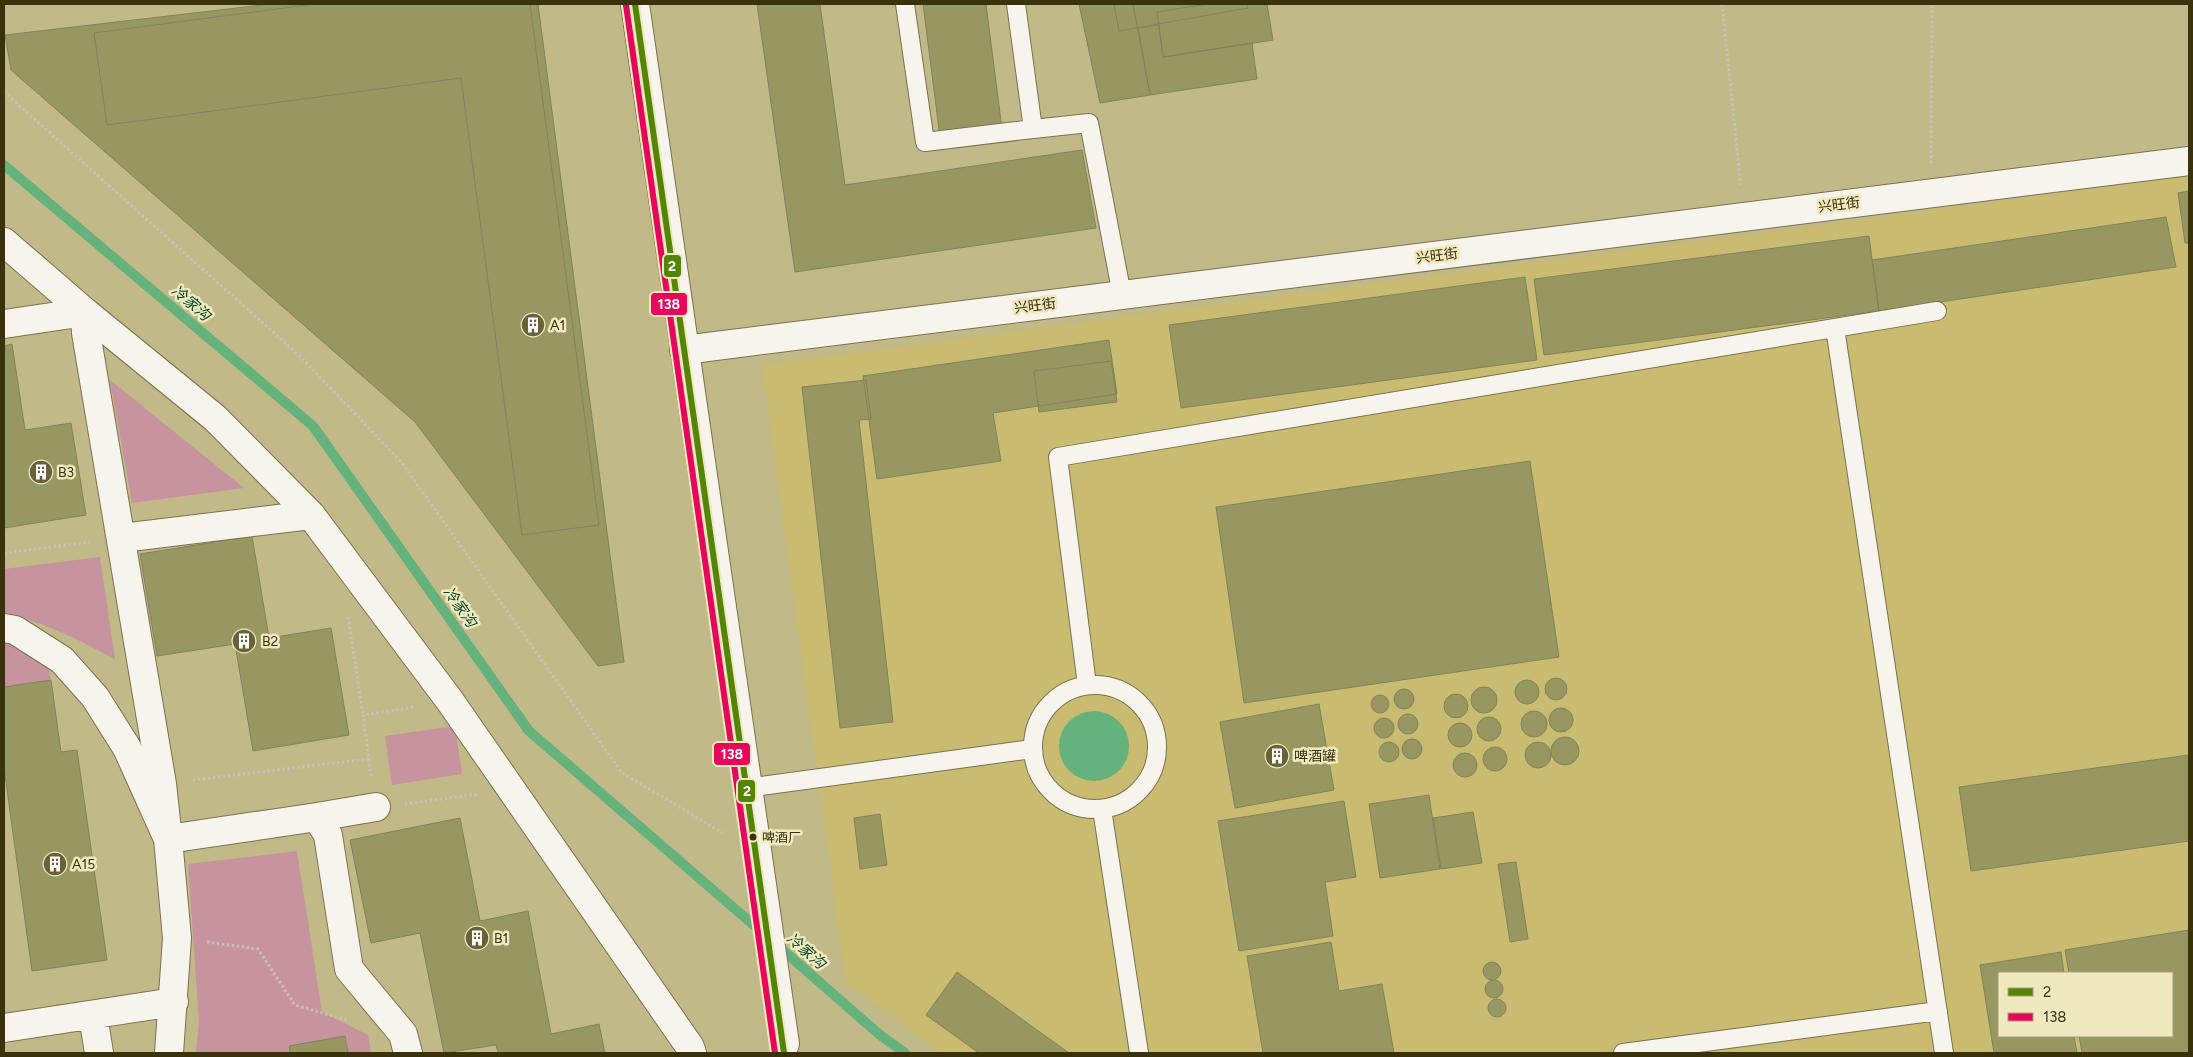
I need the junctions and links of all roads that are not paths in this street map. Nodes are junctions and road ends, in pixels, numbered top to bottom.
1 (635, 4) edge
2 (905, 4) edge
3 (1016, 4) edge
4 (1033, 129) junction
5 (2189, 161) edge
6 (4, 242) edge
7 (1122, 295) junction
8 (1937, 311) dead end
9 (85, 312) junction
10 (4, 324) edge
11 (1835, 328) junction
12 (684, 350) junction
13 (311, 515) junction
14 (122, 538) junction
15 (4, 628) edge
16 (1087, 686) junction
17 (1032, 749) junction
18 (747, 788) junction
19 (376, 808) road end
20 (1102, 809) junction
21 (317, 817) junction
22 (168, 839) junction
23 (174, 1002) junction
24 (1938, 1011) junction
25 (93, 1015) junction
26 (4, 1028) edge
27 (785, 1044) dead end
28 (99, 1053) edge
29 (169, 1053) edge
30 (408, 1053) edge
31 (692, 1053) edge
32 (1139, 1053) edge
33 (1623, 1053) edge
34 (1944, 1053) edge

1 - 12 street
2 - 4 lane
3 - 4 lane
4 - 7 lane
5 - 7 street, 兴旺街
6 - 9 street
7 - 12 street, 兴旺街
8 - 11 lane
9 - 10 street
9 - 13 street
9 - 14 street
11 - 16 lane
11 - 24 lane
12 - 18 street
13 - 14 street
13 - 31 street
14 - 22 street
15 - 22 street
16 - 17 lane
16 - 20 lane
17 - 18 lane
17 - 20 lane
18 - 27 street
19 - 21 street
20 - 32 lane
21 - 22 street
21 - 30 street
22 - 23 street
23 - 25 street
23 - 29 street
24 - 33 lane
24 - 34 lane
25 - 26 street
25 - 28 street

